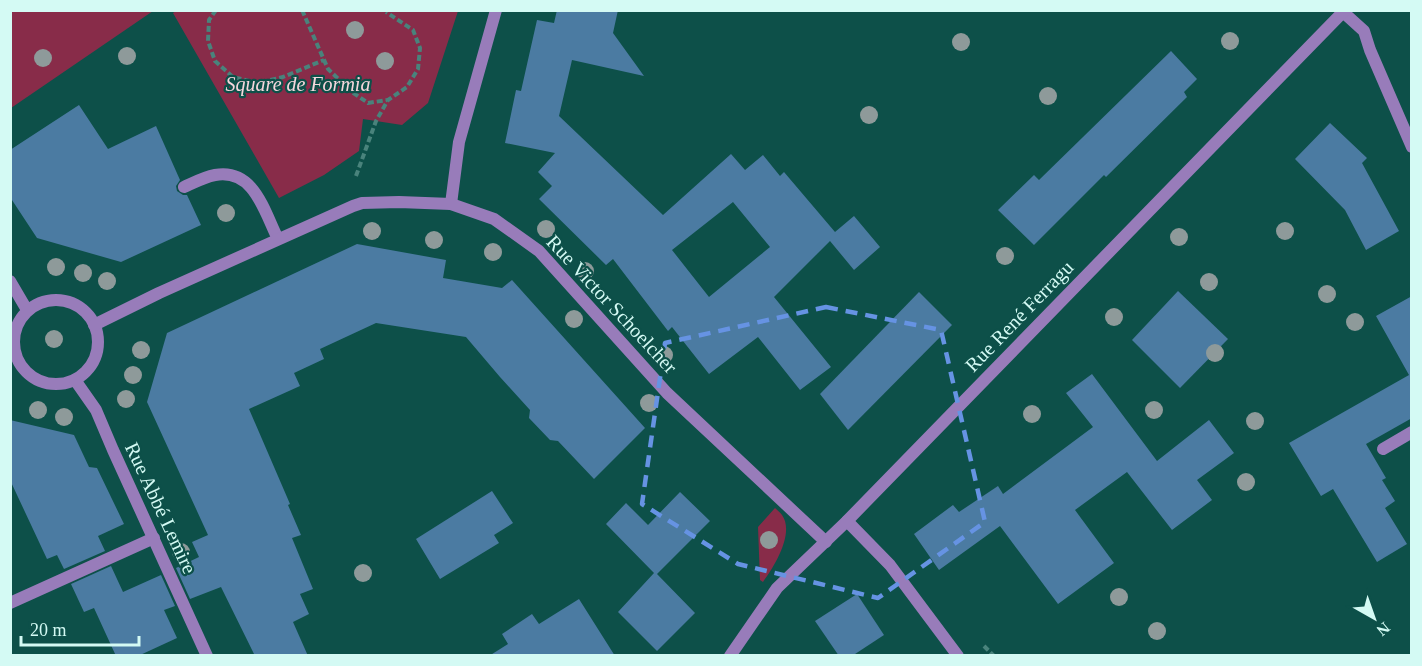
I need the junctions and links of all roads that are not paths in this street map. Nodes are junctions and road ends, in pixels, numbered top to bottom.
1 (496, 10) edge
2 (1344, 11) edge
3 (1412, 147) edge
4 (183, 187) dead end
5 (451, 204) junction
6 (278, 240) junction
7 (10, 281) edge
8 (27, 310) junction
9 (94, 325) junction
10 (13, 356) edge
11 (75, 380) junction
12 (1412, 432) edge
13 (1383, 449) dead end
14 (847, 520) junction
15 (154, 538) junction
16 (826, 542) junction
17 (10, 603) edge
18 (207, 656) edge
19 (730, 656) edge
20 (958, 656) edge

1 - 5 street
2 - 3 street
2 - 14 street, Rue René Ferragu
4 - 6 street
5 - 6 street, Rue Victor Schoelcher
5 - 16 street, Rue Victor Schoelcher
6 - 9 street, Rue Victor Schoelcher
7 - 8 street
8 - 9 street
8 - 10 street
9 - 11 street
10 - 11 street
11 - 15 street, Rue Abbé Lemire
12 - 13 street
14 - 16 street, Rue René Ferragu
14 - 20 street
15 - 17 street
15 - 18 street, Rue Abbé Lemire
16 - 19 street, Rue René Ferragu

